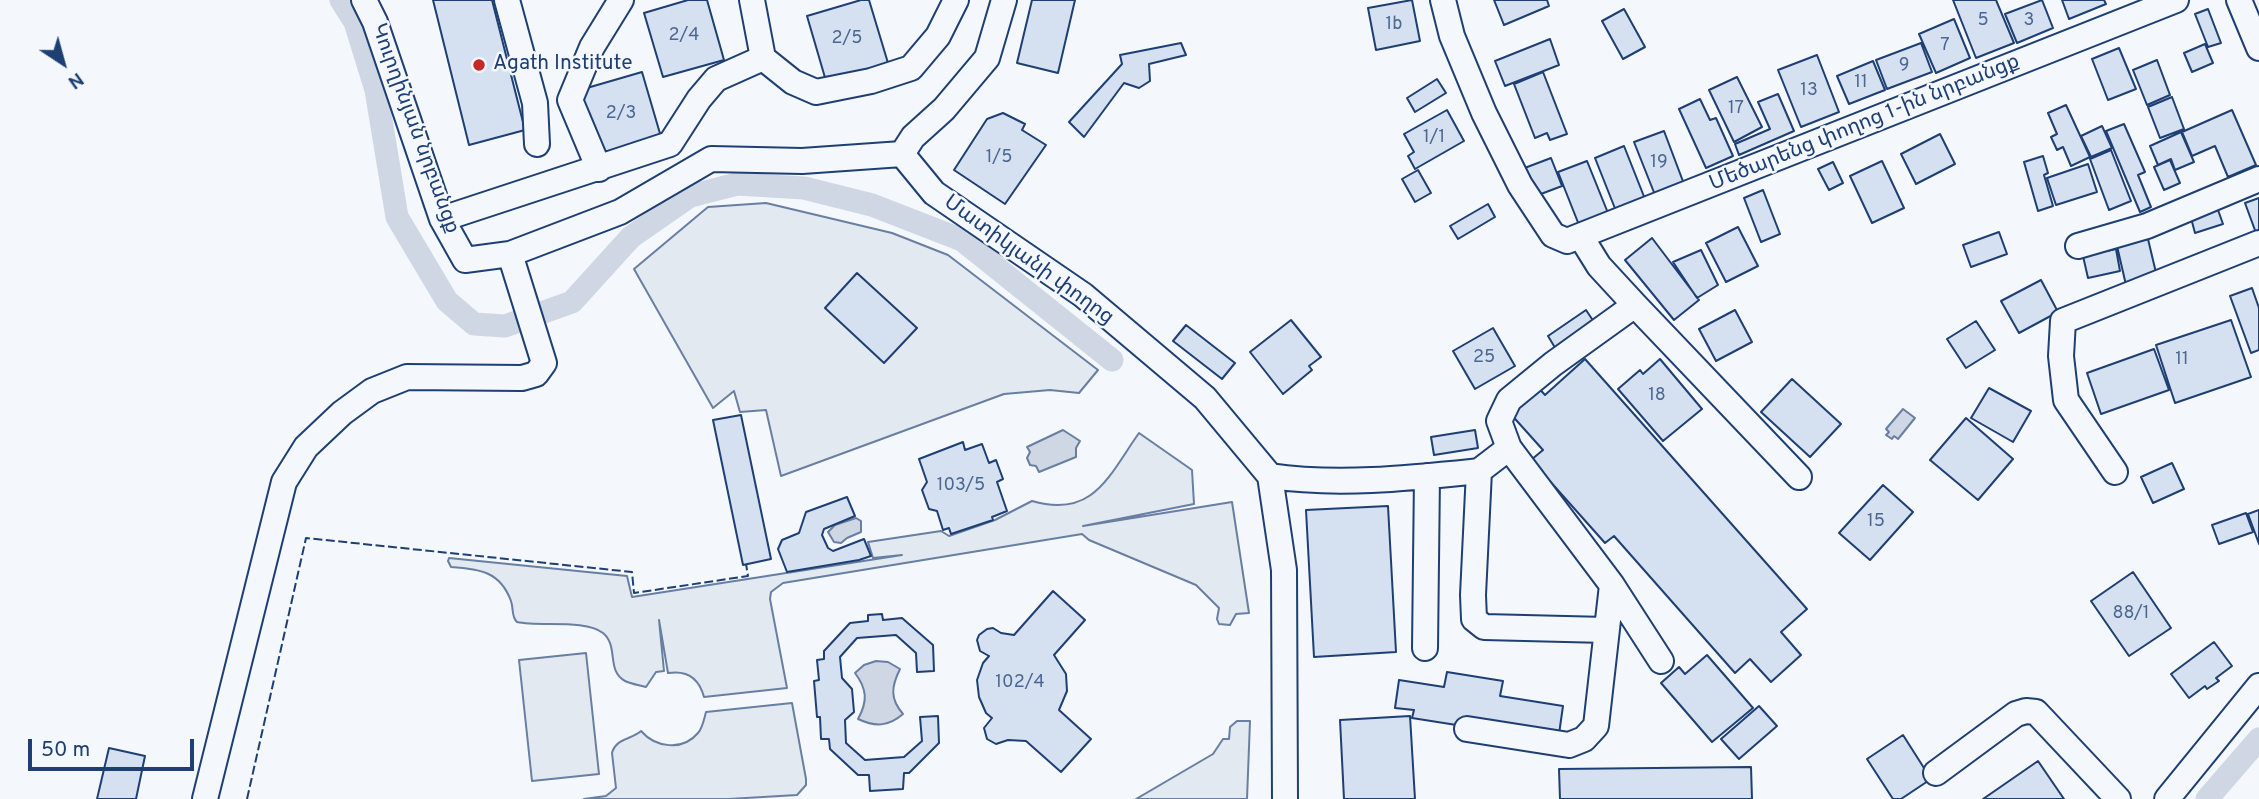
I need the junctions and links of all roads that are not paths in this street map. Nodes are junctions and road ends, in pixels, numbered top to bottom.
1 (364, 0) edge
2 (507, 0) edge
3 (621, 0) edge
4 (752, 0) edge
5 (956, 0) edge
6 (1004, 0) edge
7 (1443, 0) edge
8 (2176, 0) edge
9 (2239, 0) edge
10 (2259, 48) edge
11 (763, 58) junction
12 (537, 144) dead end
13 (902, 153) junction
14 (599, 169) junction
15 (2259, 178) edge
16 (442, 219) junction
17 (1581, 237) junction
18 (2259, 243) edge
19 (2078, 246) dead end
20 (510, 254) junction
21 (1635, 305) junction
22 (1509, 448) junction
23 (1479, 471) junction
24 (2115, 472) dead end
25 (1270, 476) junction
26 (1427, 476) junction
27 (1799, 477) dead end
28 (1612, 585) junction
29 (1606, 630) junction
30 (1425, 648) dead end
31 (1661, 661) dead end
32 (2259, 686) edge
33 (1467, 729) dead end
34 (1936, 773) dead end
35 (205, 799) edge
36 (1284, 799) edge
37 (2118, 799) edge
38 (2167, 799) edge

1 - 16 street, Կուրղինյան նրբանցք
2 - 12 street
3 - 14 street
4 - 11 street
5 - 11 street
6 - 13 street
7 - 17 street, Մեծարենց փողոց 1-ին նրբանցք
8 - 17 street, Մեծարենց փողոց 1-ին նրբանցք
9 - 10 street
11 - 14 street
13 - 20 street, Կուրղինյան նրբանցք
13 - 25 street, Մատիկյանի փողոց
14 - 16 street
15 - 19 street
16 - 20 street, Կուրղինյան նրբանցք
17 - 21 street
18 - 24 street
20 - 35 street
21 - 22 street
21 - 27 street
22 - 23 street
22 - 28 street
23 - 26 street
23 - 29 street
25 - 26 street
25 - 36 street
26 - 30 street
28 - 29 street
28 - 31 street
29 - 33 street
32 - 38 street
34 - 37 street

